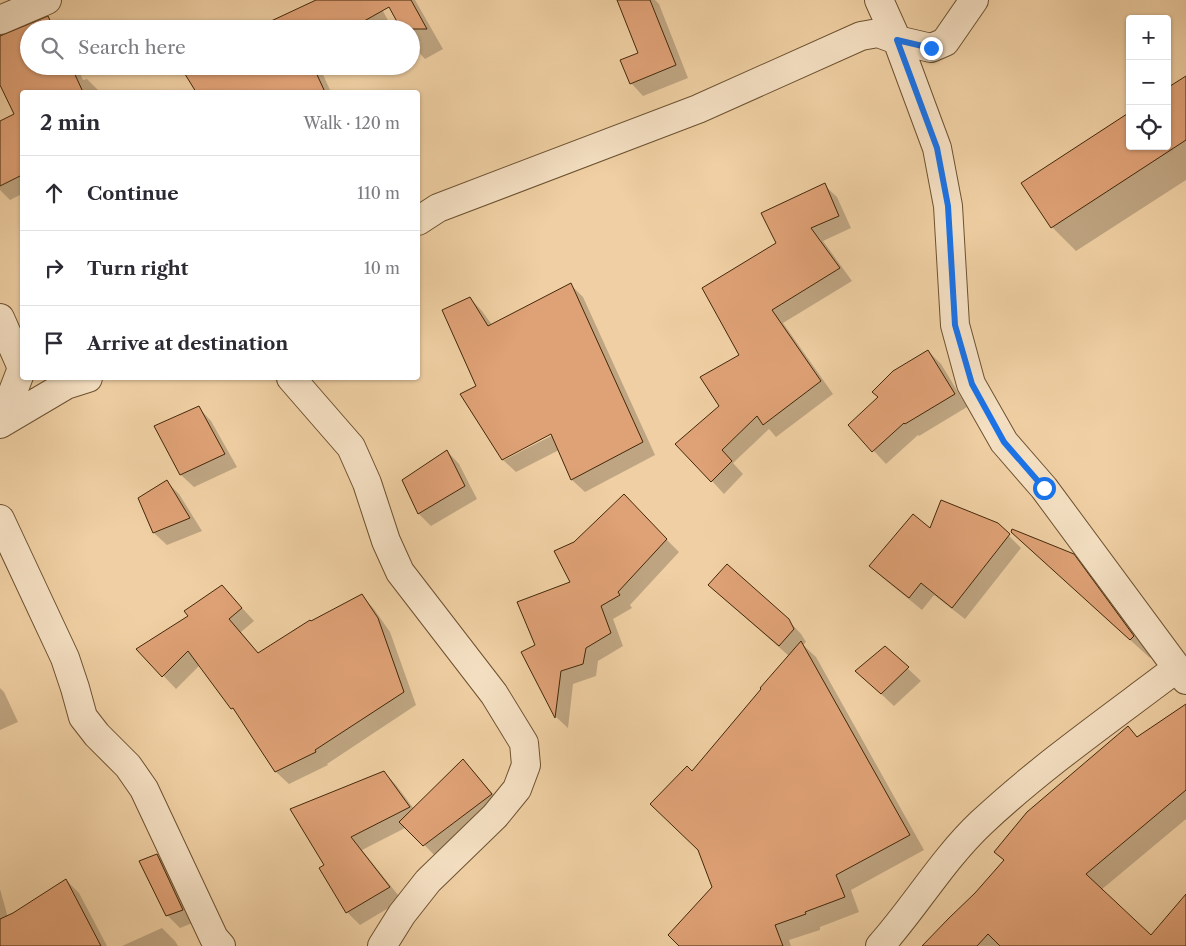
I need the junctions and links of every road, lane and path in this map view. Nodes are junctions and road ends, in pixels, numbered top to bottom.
1 (46, 0) edge
2 (879, 0) edge
3 (974, 0) edge
4 (0, 20) edge
5 (897, 40) junction
6 (420, 220) edge
7 (0, 318) edge
8 (20, 363) edge
9 (20, 373) edge
10 (67, 380) edge
11 (293, 380) edge
12 (1, 423) edge
13 (0, 520) edge
14 (1181, 674) edge
15 (221, 946) edge
16 (382, 946) edge
17 (880, 946) edge

1 - 4 street
2 - 5 street
3 - 5 street
5 - 6 street
5 - 14 street
7 - 8 street
9 - 12 street
10 - 12 street
11 - 16 street
13 - 15 street
14 - 17 street

